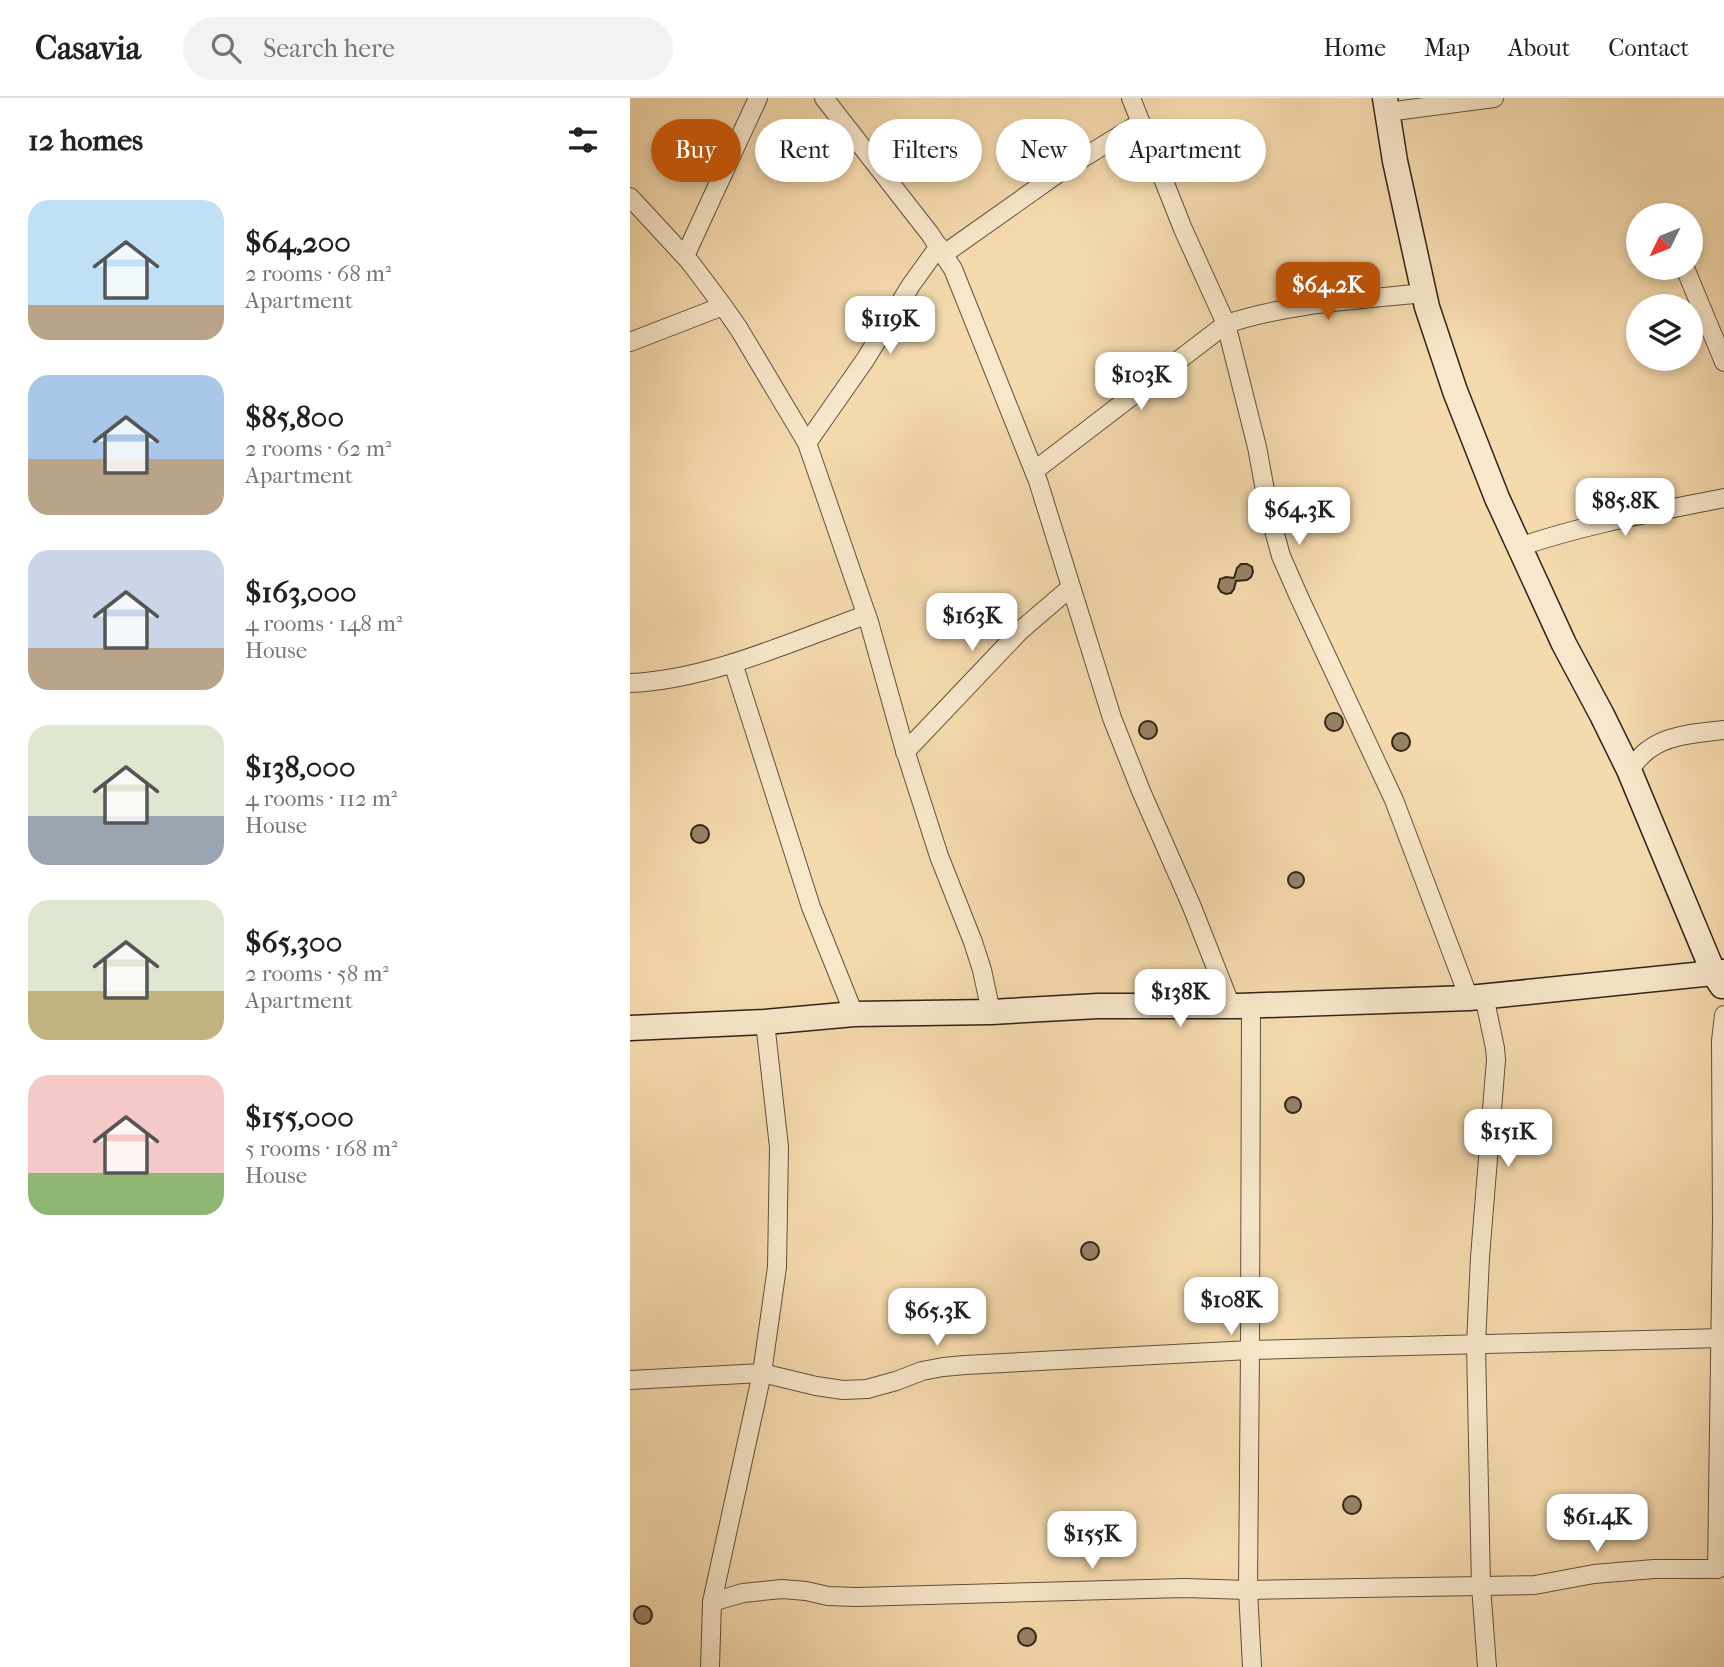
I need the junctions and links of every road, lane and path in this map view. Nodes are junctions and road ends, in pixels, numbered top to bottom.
1 (758, 98) edge
2 (824, 98) edge
3 (1131, 98) edge
4 (1494, 98) edge
5 (1386, 105) edge
6 (1139, 119) edge
7 (1105, 144) edge
8 (1164, 182) edge
9 (630, 197) edge
10 (941, 250) junction
11 (685, 256) junction
12 (1690, 280) edge
13 (1424, 293) junction
14 (723, 306) junction
15 (1226, 324) junction
16 (630, 342) edge
17 (1724, 362) edge
18 (807, 443) junction
19 (1034, 471) junction
20 (1724, 498) edge
21 (1519, 547) junction
22 (1070, 588) junction
23 (866, 615) junction
24 (733, 663) junction
25 (632, 678) edge
26 (1724, 730) edge
27 (905, 752) junction
28 (1629, 770) junction
29 (1721, 978) edge
30 (1476, 997) junction
31 (1241, 1005) junction
32 (991, 1012) junction
33 (854, 1014) junction
34 (1724, 1016) edge
35 (765, 1022) junction
36 (630, 1028) edge
37 (1722, 1338) edge
38 (1476, 1345) junction
39 (1250, 1350) junction
40 (762, 1373) junction
41 (630, 1380) edge
42 (1721, 1567) edge
43 (1481, 1586) junction
44 (1248, 1590) junction
45 (712, 1602) junction
46 (710, 1667) edge
47 (1252, 1667) edge
48 (1487, 1667) edge

1 - 11 street
2 - 10 street
3 - 6 street
4 - 5 street
5 - 13 street
7 - 10 street
8 - 15 street
9 - 11 street
10 - 18 street
10 - 19 street
11 - 14 street
12 - 17 street
13 - 15 street
13 - 21 street
14 - 16 street
14 - 18 street
15 - 19 street
15 - 30 street
18 - 23 street
19 - 22 street
20 - 21 street
21 - 28 street
22 - 27 street
22 - 31 street
23 - 24 street
23 - 27 street
24 - 25 street
24 - 33 street
26 - 28 street
27 - 32 street
28 - 29 street
29 - 30 street
30 - 31 street
30 - 38 street
31 - 32 street
31 - 39 street
32 - 33 street
33 - 35 street
34 - 37 street
35 - 36 street
35 - 40 street
37 - 38 street
37 - 42 street
38 - 39 street
38 - 43 street
39 - 40 street
39 - 44 street
40 - 41 street
40 - 45 street
42 - 43 street
43 - 44 street
43 - 48 street
44 - 45 street
44 - 47 street
45 - 46 street

